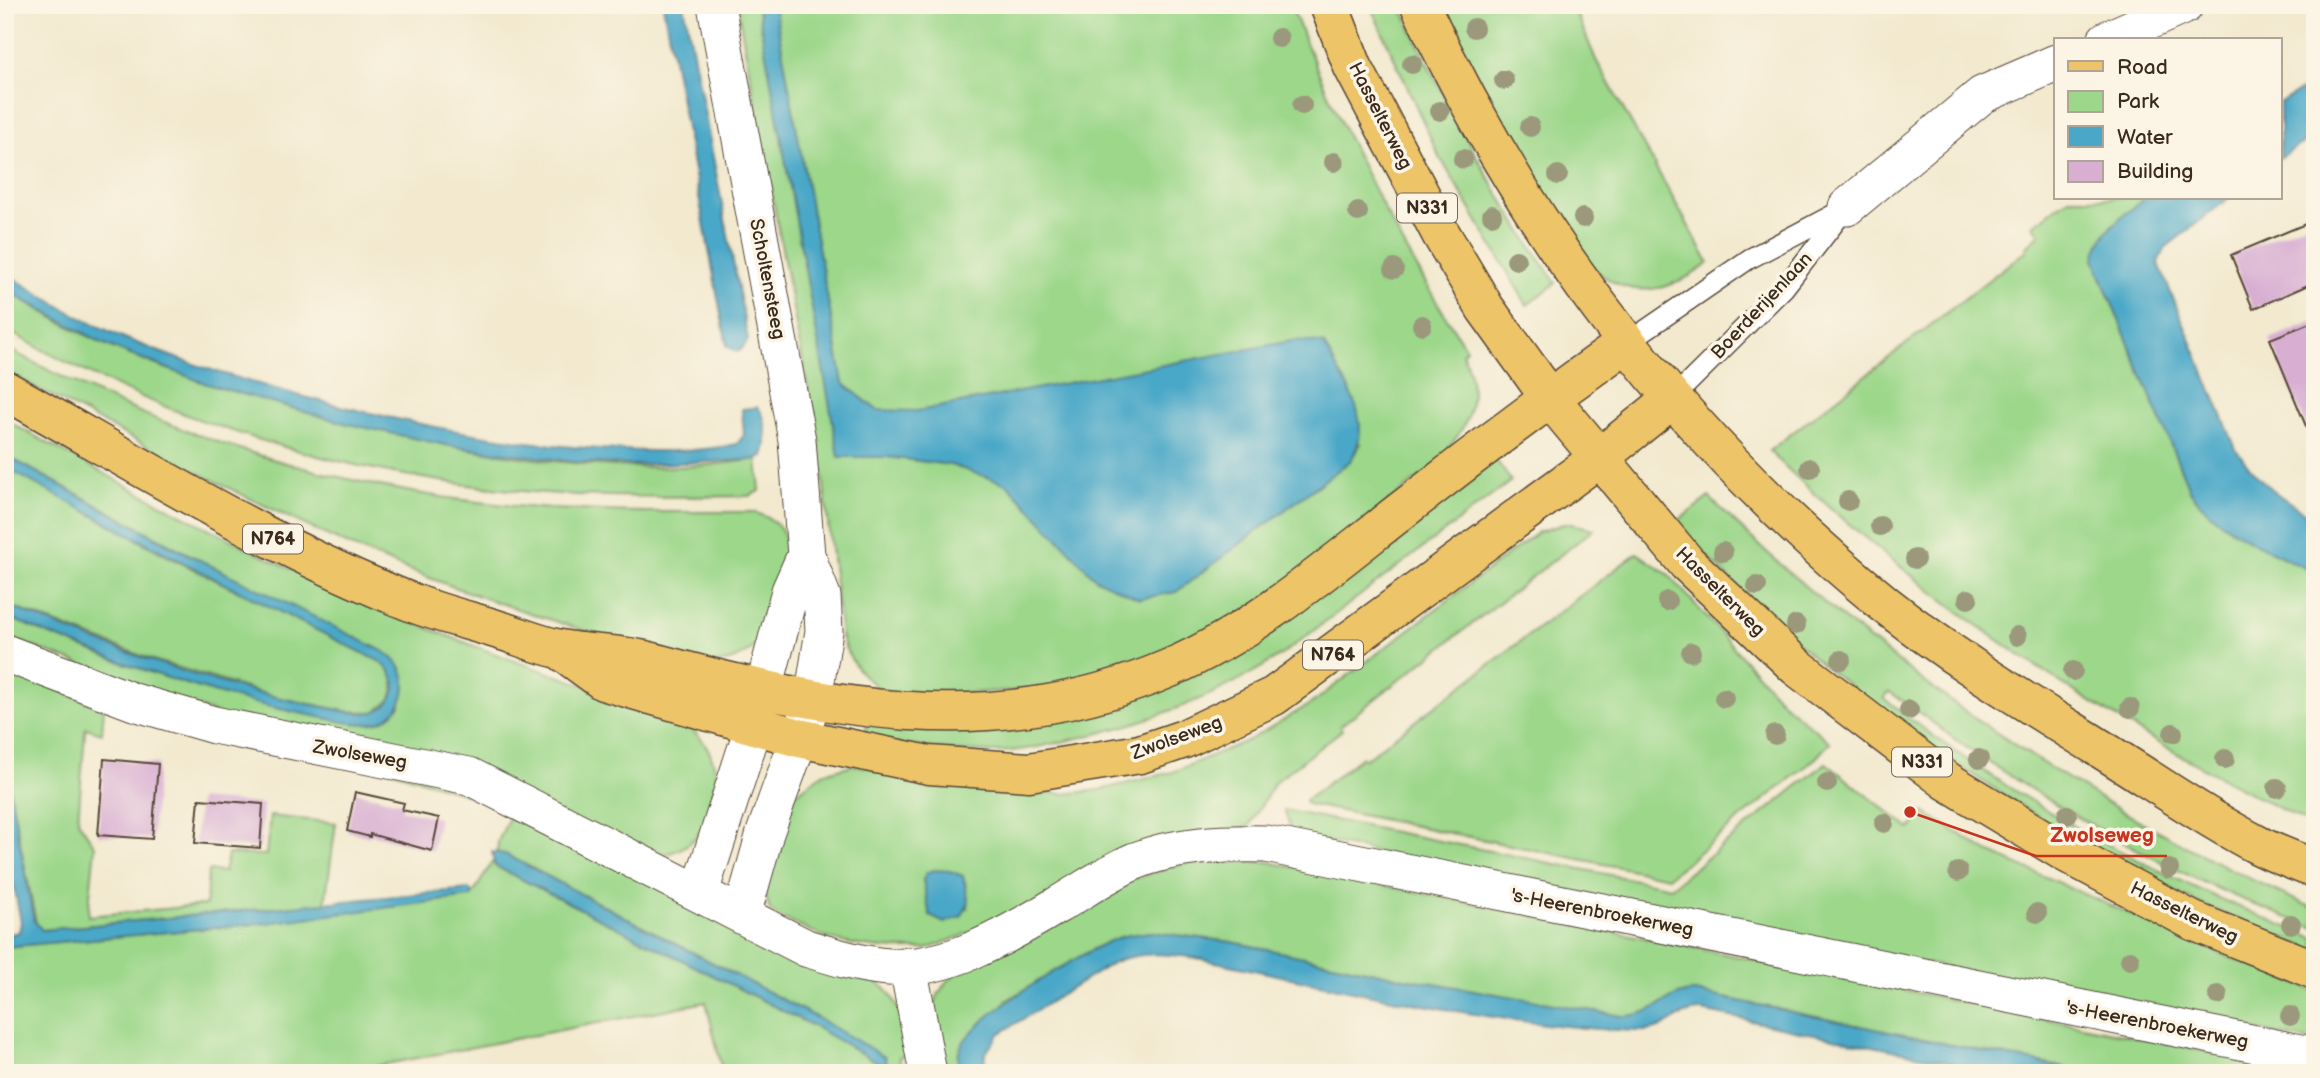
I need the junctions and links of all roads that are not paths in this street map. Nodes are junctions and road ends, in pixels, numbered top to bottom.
1 (716, 5) edge
2 (1329, 5) edge
3 (1420, 5) edge
4 (2185, 5) edge
5 (2111, 38) edge
6 (2054, 64) edge
7 (1847, 207) junction
8 (1625, 344) junction
9 (5, 390) edge
10 (1549, 397) junction
11 (1671, 400) junction
12 (1599, 458) junction
13 (806, 555) junction
14 (5, 653) edge
15 (813, 699) junction
16 (759, 707) junction
17 (799, 738) junction
18 (2315, 869) edge
19 (700, 892) junction
20 (742, 915) junction
21 (908, 966) junction
22 (2315, 970) edge
23 (2315, 1056) edge
24 (928, 1073) edge

1 - 13 street, Scholtensteeg
2 - 10 main road, Hasselterweg / N331
3 - 8 main road
4 - 5 street
6 - 7 street, Boerderijenlaan
7 - 8 lane, Boerderijenlaan
7 - 11 lane, Boerderijenlaan
8 - 10 main road, Zwolseweg
8 - 11 main road
9 - 16 main road, Zwolseweg / N764
10 - 12 main road, Hasselterweg / N331
10 - 15 main road, Zwolseweg / N764
11 - 12 main road, Zwolseweg
11 - 18 main road
12 - 17 main road, Zwolseweg / N764
12 - 22 main road, Hasselterweg / N331
13 - 15 street, Scholtensteeg
13 - 16 street, Scholtensteeg
14 - 19 street, Zwolseweg
15 - 16 main road, Zwolseweg / N764
15 - 17 street, Scholtensteeg
16 - 17 main road, Zwolseweg / N764
16 - 19 street, Scholtensteeg
17 - 20 street, Scholtensteeg
19 - 20 street
20 - 21 street
21 - 23 street, 's-Heerenbroekerweg
21 - 24 street

